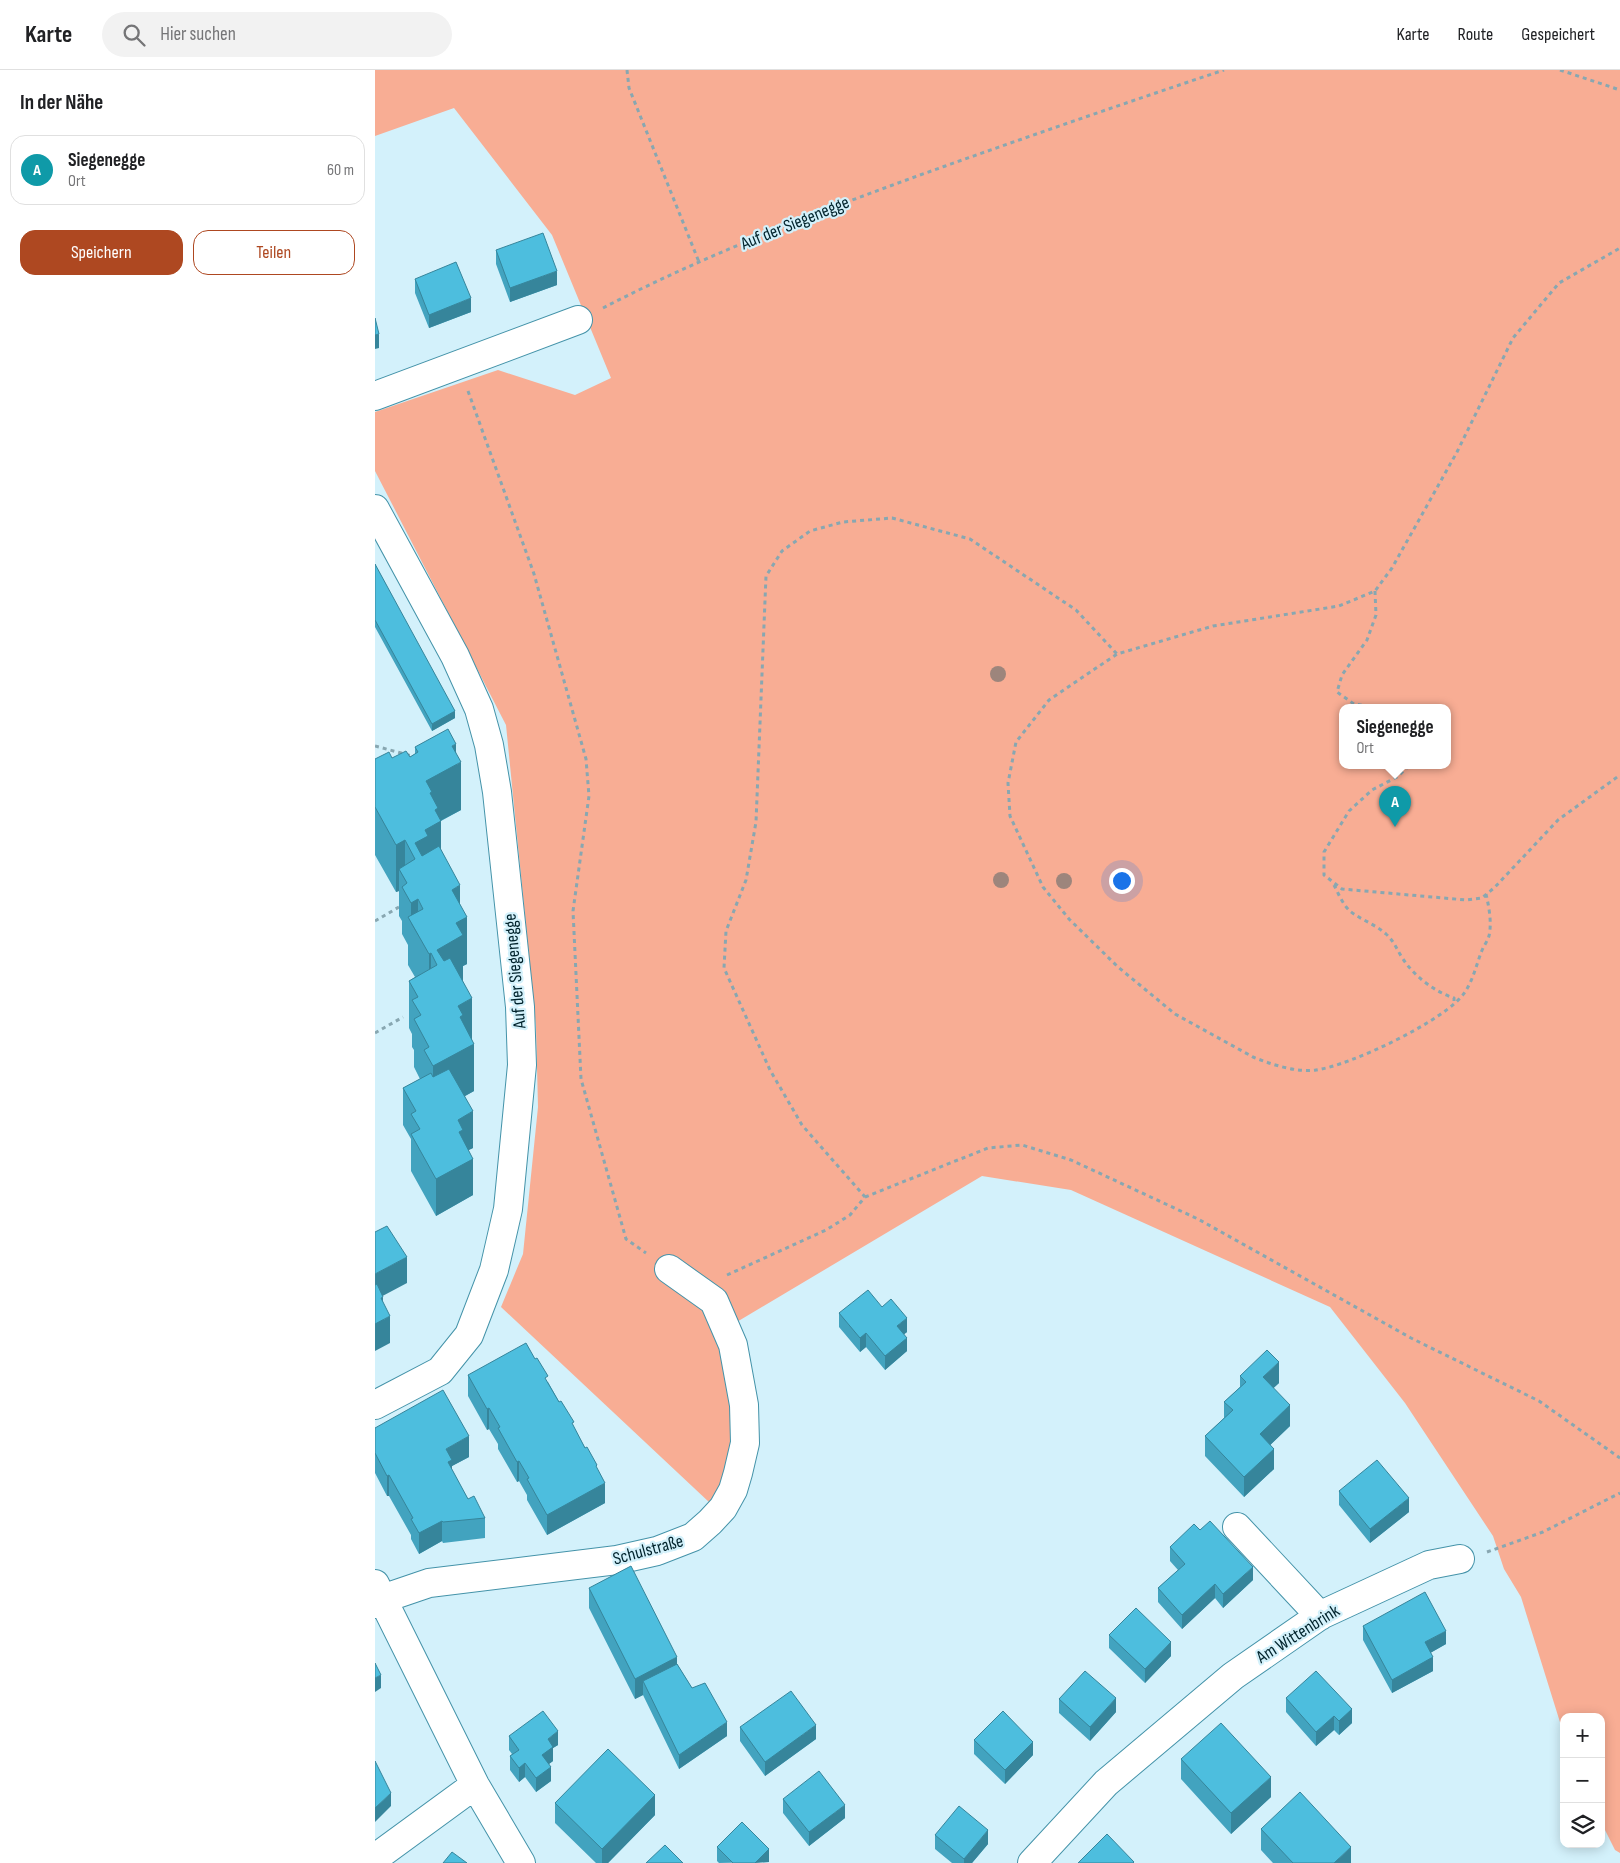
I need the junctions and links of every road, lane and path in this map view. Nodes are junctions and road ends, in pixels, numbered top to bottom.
1 (627, 70) edge
2 (1224, 70) edge
3 (1560, 70) edge
4 (1620, 90) edge
5 (1620, 248) edge
6 (699, 262) junction
7 (578, 320) joint
8 (458, 365) junction
9 (375, 396) edge
10 (375, 509) edge
11 (1375, 591) junction
12 (1117, 654) junction
13 (1353, 704) edge
14 (375, 746) edge
15 (422, 758) edge
16 (1406, 769) edge
17 (1620, 775) edge
18 (1334, 882) junction
19 (1486, 894) junction
20 (399, 907) dead end
21 (375, 921) edge
22 (1454, 1003) junction
23 (403, 1017) dead end
24 (375, 1034) edge
25 (865, 1197) junction
26 (669, 1269) joint
27 (718, 1274) dead end
28 (375, 1405) edge
29 (1620, 1458) edge
30 (1620, 1493) edge
31 (1237, 1527) dead end
32 (1460, 1559) joint
33 (377, 1596) edge
34 (1320, 1616) junction
35 (475, 1785) junction
36 (375, 1858) edge
37 (521, 1863) edge
38 (1032, 1863) edge

1 - 6 path
2 - 6 path, Auf der Siegenegge
3 - 4 path
5 - 11 path
6 - 7 path, Auf der Siegenegge
7 - 8 street
8 - 9 street
8 - 26 path
10 - 28 street, Auf der Siegenegge
11 - 12 path
11 - 13 path
12 - 22 path
12 - 25 path
14 - 15 path
16 - 18 path
17 - 19 path
18 - 19 path
18 - 22 path
19 - 22 path
20 - 21 path
23 - 24 path
25 - 27 path
25 - 29 path
26 - 33 street, Schulstraße
30 - 32 path
31 - 34 street
32 - 34 street, Am Wittenbrink
33 - 35 street, Schulstraße
34 - 38 street, Am Wittenbrink
35 - 36 street
35 - 37 street, Schulstraße

